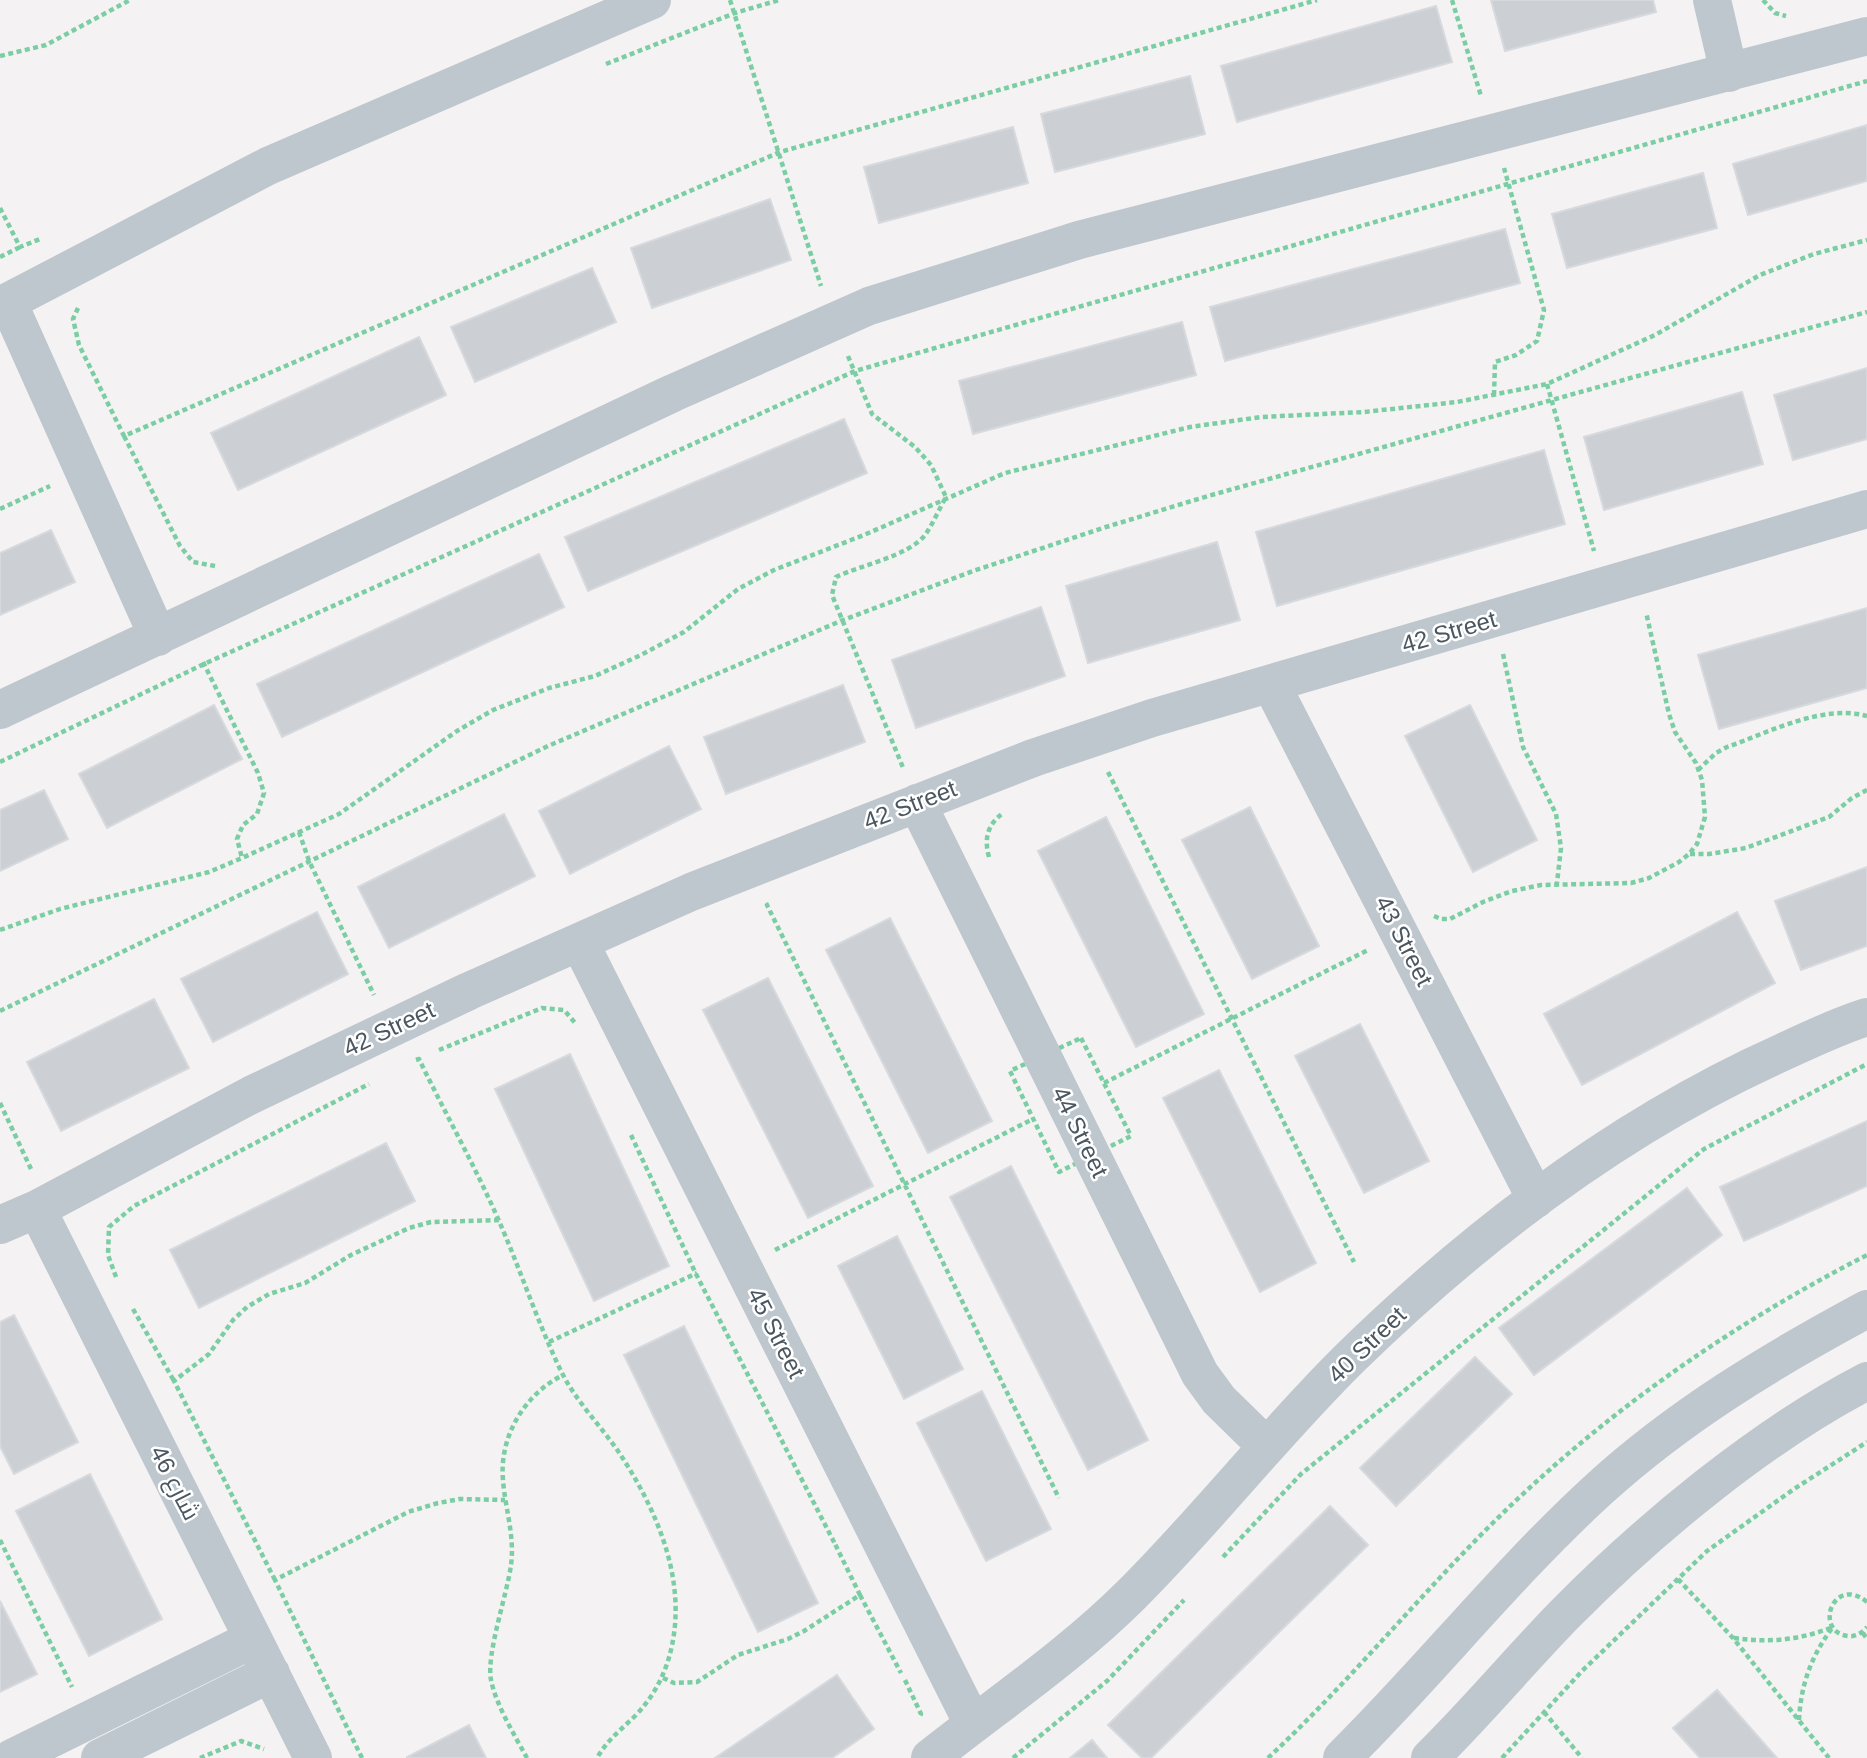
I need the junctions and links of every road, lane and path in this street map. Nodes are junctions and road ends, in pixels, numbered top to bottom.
1 (130, 0) edge
2 (652, 0) edge
3 (730, 0) edge
4 (1317, 0) edge
5 (1452, 0) edge
6 (1712, 0) edge
7 (1867, 36) edge
8 (0, 56) edge
9 (1729, 73) junction
10 (1867, 81) edge
11 (1494, 133) junction
12 (779, 152) junction
13 (1508, 183) junction
14 (0, 208) edge
15 (45, 237) dead end
16 (1867, 240) edge
17 (20, 247) junction
18 (0, 257) edge
19 (82, 299) dead end
20 (4, 304) edge
21 (1867, 312) edge
22 (832, 322) junction
23 (855, 371) junction
24 (1546, 384) junction
25 (1494, 395) junction
26 (1550, 402) junction
27 (124, 436) junction
28 (61, 480) dead end
29 (946, 497) junction
30 (0, 509) edge
31 (1867, 509) edge
32 (222, 565) dead end
33 (1604, 586) junction
34 (1635, 615) dead end
35 (843, 620) junction
36 (171, 630) junction
37 (1514, 651) dead end
38 (204, 664) junction
39 (1272, 684) junction
40 (0, 710) edge
41 (1866, 715) edge
42 (0, 762) edge
43 (1698, 770) junction
44 (1095, 776) dead end
45 (1867, 790) edge
46 (917, 803) junction
47 (1007, 810) dead end
48 (299, 832) junction
49 (1689, 854) junction
50 (242, 858) junction
51 (309, 861) junction
52 (993, 866) dead end
53 (1557, 883) junction
54 (776, 900) dead end
55 (1413, 921) junction
56 (0, 930) edge
57 (580, 943) junction
58 (0, 1011) edge
59 (1867, 1017) edge
60 (1231, 1018) junction
61 (390, 1027) junction
62 (583, 1032) dead end
63 (419, 1059) junction
64 (1867, 1064) edge
65 (1104, 1083) dead end
66 (370, 1084) dead end
67 (0, 1103) edge
68 (1033, 1118) dead end
69 (628, 1129) dead end
70 (904, 1184) junction
71 (1536, 1199) junction
72 (42, 1206) junction
73 (499, 1220) junction
74 (0, 1225) edge
75 (754, 1253) junction
76 (1354, 1262) dead end
77 (696, 1274) junction
78 (119, 1284) dead end
79 (133, 1309) dead end
80 (1867, 1309) edge
81 (549, 1342) junction
82 (563, 1375) junction
83 (174, 1381) junction
84 (1867, 1381) edge
85 (1867, 1442) edge
86 (1266, 1446) junction
87 (1059, 1498) dead end
88 (505, 1500) junction
89 (871, 1522) junction
90 (0, 1540) edge
91 (835, 1544) junction
92 (1218, 1563) dead end
93 (1678, 1579) junction
94 (275, 1580) junction
95 (1191, 1592) dead end
96 (860, 1595) junction
97 (1867, 1602) edge
98 (1867, 1627) edge
99 (1833, 1628) junction
100 (1863, 1633) junction
101 (1733, 1638) junction
102 (253, 1639) junction
103 (1867, 1639) edge
104 (271, 1673) junction
105 (663, 1678) junction
106 (1544, 1712) junction
107 (88, 1720) junction
108 (1799, 1721) junction
109 (973, 1724) junction
110 (923, 1741) edge
111 (268, 1753) dead end
112 (12, 1758) edge
113 (100, 1758) edge
114 (200, 1758) edge
115 (313, 1758) edge
116 (362, 1758) edge
117 (527, 1758) edge
118 (597, 1758) edge
119 (1013, 1758) edge
120 (1342, 1758) edge
121 (1430, 1758) edge
122 (1502, 1758) edge
123 (1582, 1758) edge
124 (1829, 1758) edge

1 - 8 path
2 - 20 street
3 - 12 path
4 - 12 path
5 - 11 path
6 - 9 street
7 - 9 street
9 - 11 street
10 - 13 path
11 - 13 path
11 - 22 street
12 - 22 path
12 - 27 path
13 - 23 path
13 - 25 path
14 - 17 path
15 - 17 path
16 - 24 path
17 - 18 path
19 - 27 path
20 - 36 street
21 - 26 path
22 - 23 path
22 - 36 street
23 - 29 path
23 - 38 path
24 - 25 path
24 - 26 path
25 - 29 path
26 - 33 path
26 - 35 path
27 - 32 path
28 - 30 path
29 - 35 path
29 - 48 path
31 - 33 street, 42 Street
33 - 39 street, 42 Street
34 - 43 path
35 - 46 path
35 - 51 path
36 - 38 path
36 - 40 street
37 - 53 path
38 - 42 path
38 - 50 path
39 - 46 street, 42 Street
39 - 55 street, 43 Street
41 - 43 path
43 - 49 path
44 - 60 path
45 - 49 path
46 - 57 street, 42 Street
46 - 86 street, 44 Street
47 - 52 path
48 - 50 path
48 - 51 path
49 - 53 path
50 - 56 path
51 - 58 path
51 - 61 path
53 - 55 path
54 - 70 path
55 - 60 path
55 - 71 street, 43 Street
57 - 61 street, 42 Street
57 - 75 street, 45 Street
59 - 71 street, 40 Street
60 - 65 path
60 - 76 path
61 - 63 path
61 - 72 street, 42 Street
62 - 63 path
63 - 73 path
64 - 92 path
66 - 78 path
67 - 72 path
68 - 70 path
69 - 77 path
70 - 75 path
70 - 87 path
71 - 86 street, 40 Street
72 - 74 street, 42 Street
72 - 102 street, شارع 46
73 - 81 path
73 - 83 path
75 - 77 path
75 - 89 street, 45 Street
77 - 81 path
77 - 91 path
79 - 83 path
80 - 120 street
81 - 82 path
82 - 88 path
82 - 105 path
83 - 94 path
84 - 121 street
85 - 93 path
86 - 109 street, 40 Street
88 - 94 path
88 - 117 path
89 - 91 path
89 - 109 street, 45 Street
90 - 107 path
91 - 96 path
93 - 101 path
93 - 106 path
94 - 116 path
95 - 119 path
96 - 105 path
96 - 110 path
97 - 99 path
98 - 100 path
99 - 100 path
99 - 101 path
99 - 108 path
100 - 103 path
101 - 108 path
102 - 104 street, شارع 46
102 - 107 street
104 - 113 street
104 - 115 street, شارع 46
105 - 118 path
106 - 122 path
106 - 123 path
107 - 112 street
108 - 124 path
109 - 110 street, 40 Street
111 - 114 path

